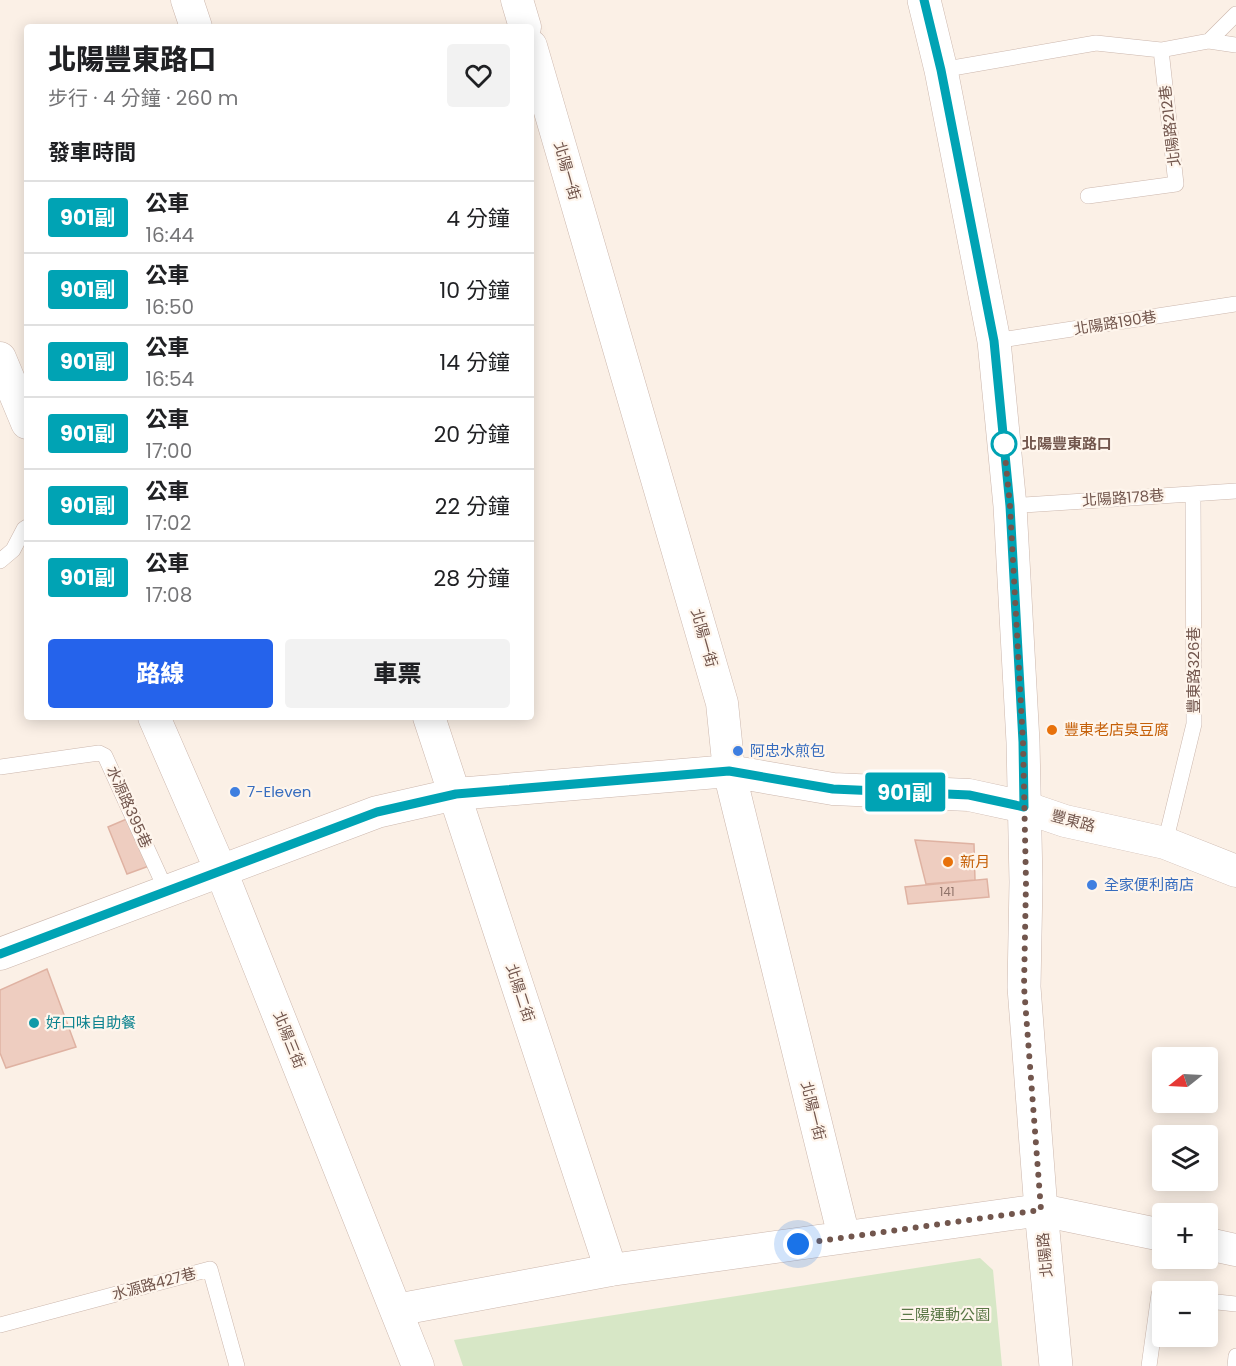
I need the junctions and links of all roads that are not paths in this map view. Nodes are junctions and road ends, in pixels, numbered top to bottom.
1 (187, 0) edge
2 (518, 0) edge
3 (924, 0) edge
4 (1236, 14) edge
5 (195, 24) edge
6 (524, 24) edge
7 (1209, 41) junction
8 (1236, 45) edge
9 (1161, 50) junction
10 (534, 56) edge
11 (941, 70) junction
12 (1088, 196) dead end
13 (1236, 304) edge
14 (994, 341) junction
15 (0, 358) edge
16 (24, 416) edge
17 (1236, 491) edge
18 (1193, 494) junction
19 (1010, 506) junction
20 (24, 529) edge
21 (0, 561) edge
22 (155, 720) edge
23 (430, 720) edge
24 (0, 768) edge
25 (729, 771) junction
26 (456, 794) junction
27 (1024, 807) junction
28 (1165, 843) junction
29 (221, 871) junction
30 (1236, 871) edge
31 (166, 890) junction
32 (0, 954) edge
33 (1041, 1210) junction
34 (1152, 1233) edge
35 (844, 1237) junction
36 (1218, 1246) edge
37 (1236, 1250) edge
38 (611, 1270) junction
39 (1218, 1301) edge
40 (1236, 1304) edge
41 (396, 1310) junction
42 (0, 1324) edge
43 (1152, 1344) edge
44 (1236, 1356) edge
45 (237, 1366) edge
46 (418, 1366) edge
47 (1056, 1366) edge
48 (1149, 1366) edge
49 (1235, 1366) edge

1 - 5 street
2 - 6 street
3 - 11 street, 北陽路
4 - 7 lane
7 - 8 lane
7 - 9 lane
9 - 11 lane
9 - 12 lane, 北陽路212巷
10 - 25 street, 北陽一街
11 - 14 street, 北陽路
13 - 14 lane, 北陽路190巷
14 - 19 street, 北陽路
15 - 16 street
17 - 18 lane, 北陽路178巷
18 - 19 lane, 北陽路178巷
18 - 28 lane, 豐東路326巷
19 - 27 street, 北陽路
20 - 21 lane
22 - 29 street, 北陽三街
23 - 26 street, 北陽二街
24 - 31 lane, 水源路395巷
25 - 26 street, 豐東路
25 - 27 street, 豐東路
25 - 35 street, 北陽一街
26 - 29 street, 豐東路
26 - 38 street, 北陽二街
27 - 28 street, 豐東路
27 - 33 street, 北陽路
28 - 30 street, 豐東路
29 - 31 street, 豐東路
29 - 41 street, 北陽三街
31 - 32 street, 豐東路
33 - 34 street
33 - 35 street
33 - 47 street, 北陽路
35 - 38 street
36 - 37 street
38 - 41 street
39 - 40 lane
41 - 46 street, 北陽三街
42 - 45 lane, 水源路427巷
43 - 48 lane
44 - 49 lane

